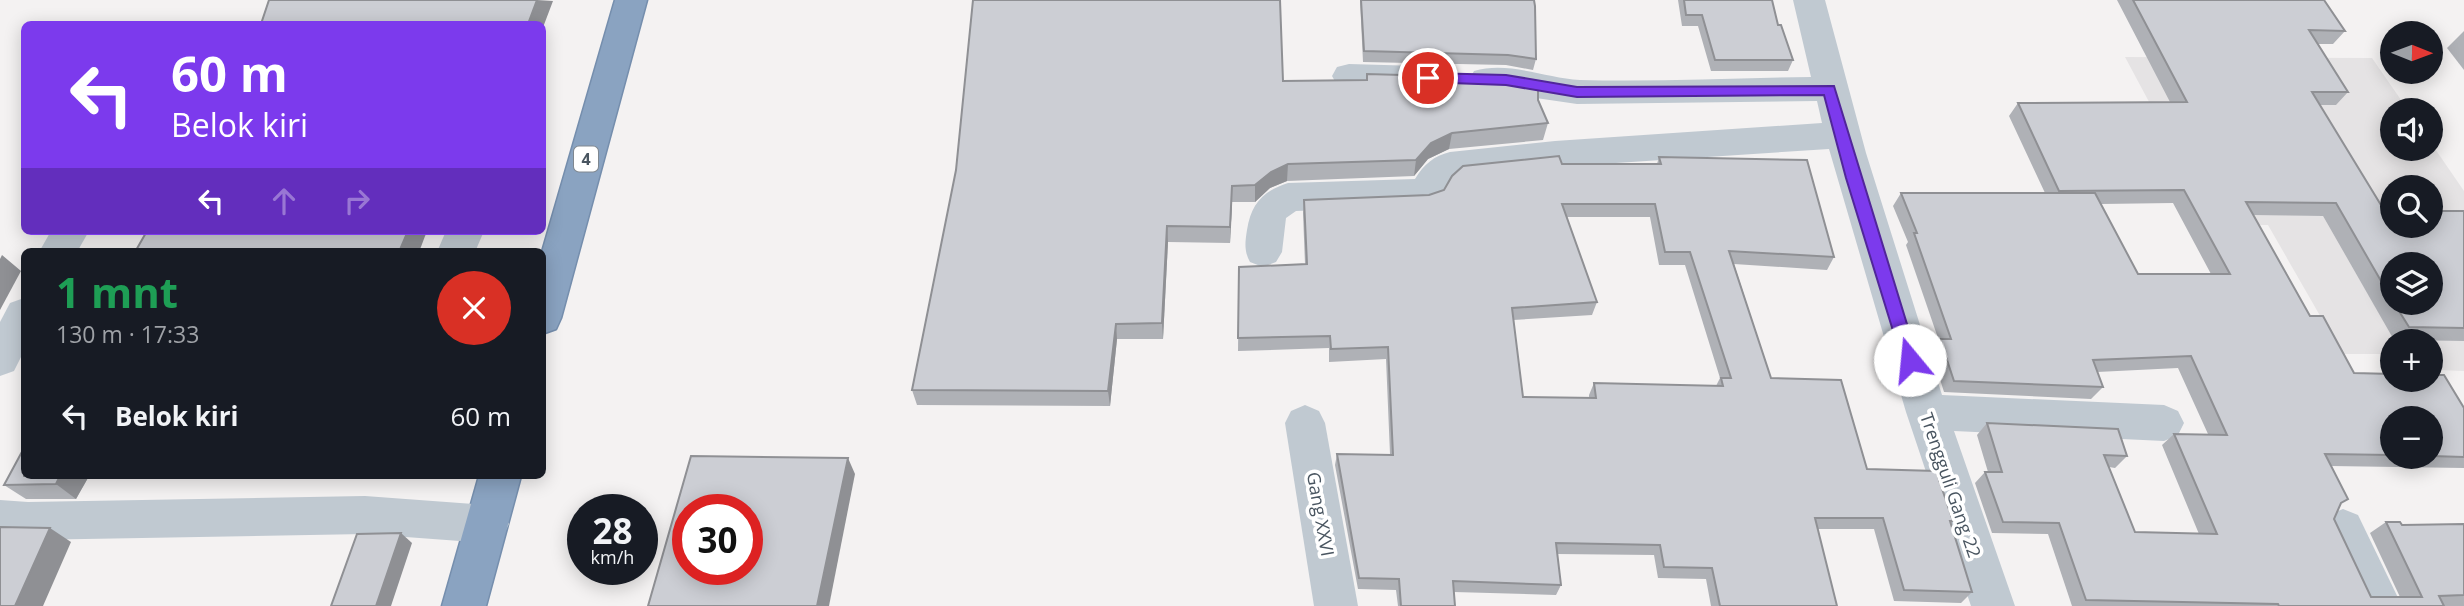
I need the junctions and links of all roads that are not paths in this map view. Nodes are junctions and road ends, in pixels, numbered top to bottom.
1 (631, 0) edge
2 (1809, 0) edge
3 (1349, 76) dead end
4 (1829, 89) junction
5 (1842, 135) junction
6 (1263, 253) dead end
7 (546, 297) edge
8 (21, 320) edge
9 (0, 359) edge
10 (1926, 412) junction
11 (1305, 423) dead end
12 (2165, 423) dead end
13 (499, 479) edge
14 (0, 519) edge
15 (487, 524) junction
16 (2343, 529) dead end
17 (464, 606) edge
18 (1336, 606) edge
19 (1993, 606) edge
20 (2380, 606) edge

1 - 7 highway, 4
2 - 4 street, Trengguli Gang 22
3 - 4 street
4 - 5 street, Trengguli Gang 22
5 - 6 street
5 - 10 street, Trengguli Gang 22
8 - 9 street
10 - 12 street
10 - 19 street, Trengguli Gang 22
11 - 18 street, Gang XXVI
13 - 15 highway
14 - 15 street
15 - 17 highway
16 - 20 street

